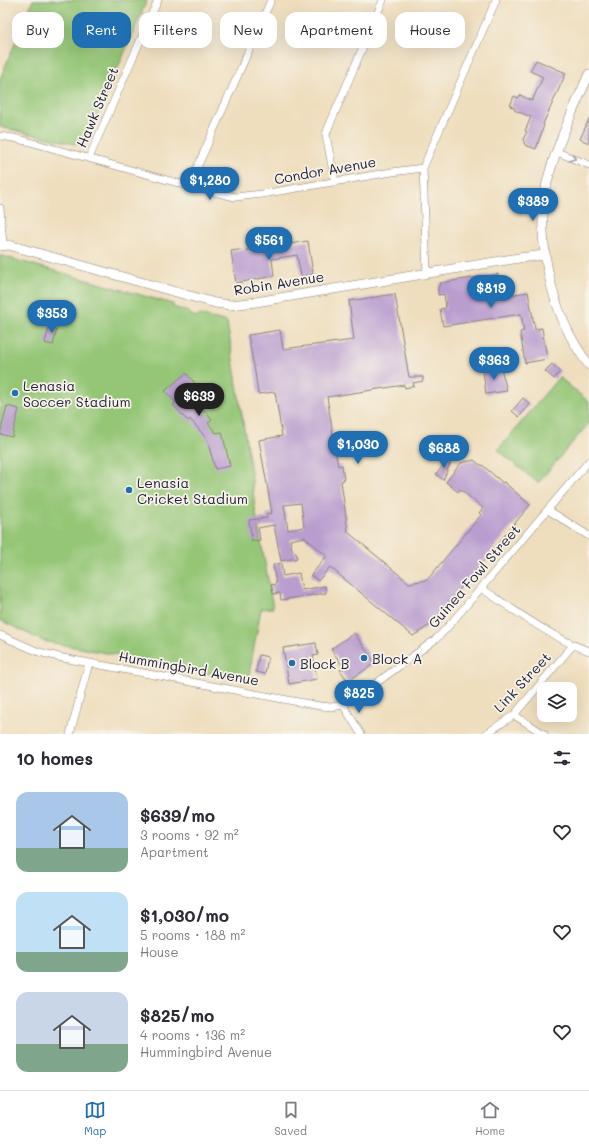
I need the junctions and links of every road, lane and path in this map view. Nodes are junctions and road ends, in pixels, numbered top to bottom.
1 (158, 0) edge
2 (271, 0) edge
3 (383, 0) edge
4 (496, 0) edge
5 (588, 79) edge
6 (0, 136) edge
7 (557, 152) junction
8 (89, 158) junction
9 (589, 165) edge
10 (423, 168) junction
11 (335, 182) junction
12 (189, 186) junction
13 (0, 208) edge
14 (2, 245) edge
15 (544, 255) junction
16 (427, 274) junction
17 (589, 365) edge
18 (589, 461) edge
19 (548, 510) junction
20 (589, 536) edge
21 (481, 588) junction
22 (0, 635) edge
23 (573, 645) junction
24 (589, 651) edge
25 (89, 663) junction
26 (343, 705) junction
27 (514, 715) junction
28 (70, 734) edge
29 (361, 734) edge
30 (486, 734) edge
31 (544, 734) edge

1 - 8 street, Hawk Street
2 - 12 street
3 - 11 street
4 - 10 street
5 - 7 street
6 - 8 street, Condor Avenue
7 -> 9 street
7 - 15 street
8 - 12 street, Condor Avenue
10 - 11 street, Condor Avenue
10 - 16 street
11 - 12 street, Condor Avenue
13 - 14 street
14 - 16 street, Robin Avenue
15 - 16 street, Robin Avenue
15 - 17 street
18 - 19 street, Guinea Fowl Street
19 - 20 street
19 - 21 street, Guinea Fowl Street
21 - 23 street
21 - 26 street, Guinea Fowl Street
22 - 25 street, Hummingbird Avenue
23 - 24 street
23 - 27 street, Link Street
25 - 26 street, Hummingbird Avenue
25 - 28 street
26 - 29 street
27 - 30 street, Link Street
27 - 31 street

